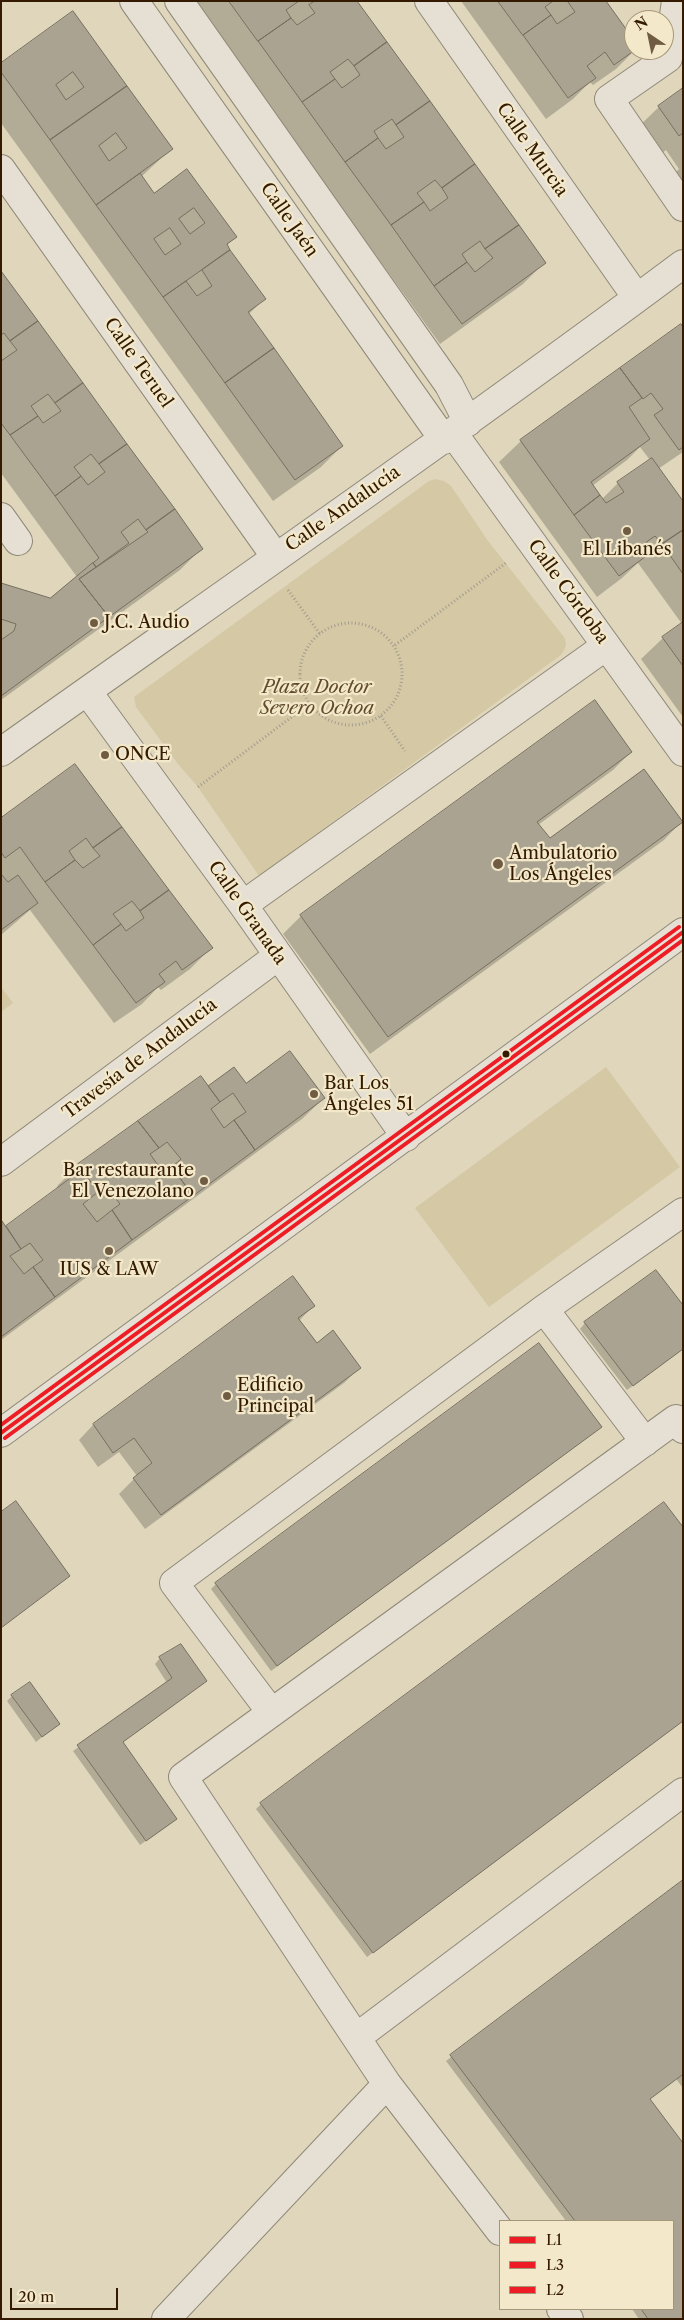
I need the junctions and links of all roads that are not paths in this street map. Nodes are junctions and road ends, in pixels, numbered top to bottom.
1 (134, 1) edge
2 (179, 1) edge
3 (429, 1) edge
4 (676, 1) edge
5 (1, 169) edge
6 (683, 206) edge
7 (683, 264) edge
8 (637, 298) junction
9 (455, 431) junction
10 (1, 517) edge
11 (18, 541) dead end
12 (275, 556) junction
13 (606, 646) junction
14 (86, 691) junction
15 (1, 752) edge
16 (683, 752) edge
17 (242, 906) junction
18 (683, 932) edge
19 (278, 956) junction
20 (406, 1137) junction
21 (1, 1162) edge
22 (683, 1212) edge
23 (544, 1308) junction
24 (683, 1429) edge
25 (1, 1432) edge
26 (645, 1442) junction
27 (271, 1712) junction
28 (683, 1792) edge
29 (357, 2037) junction
30 (387, 2084) junction
31 (499, 2230) edge
32 (166, 2319) edge

1 - 9 street, Calle Jaén
2 - 9 street, Calle Jaén
3 - 8 street, Calle Murcia
4 - 6 street
5 - 12 street, Calle Teruel
7 - 8 street, Calle Andalucía
8 - 9 street, Calle Andalucía
9 - 12 street, Calle Andalucía
9 - 13 street, Calle Córdoba
10 - 11 street
12 - 14 street, Calle Andalucía
13 - 16 street, Calle Córdoba
13 - 17 street
14 - 15 street, Calle Andalucía
14 - 17 street, Calle Granada
17 - 19 street, Calle Granada
18 - 20 street
19 - 20 street, Calle Granada
19 - 21 street, Travesía de Andalucía
20 - 25 street
22 - 23 street
23 - 26 street
23 - 27 street
24 - 26 street
26 - 27 street
27 - 29 street
28 - 29 street
29 - 30 street
30 - 31 street
30 - 32 street

